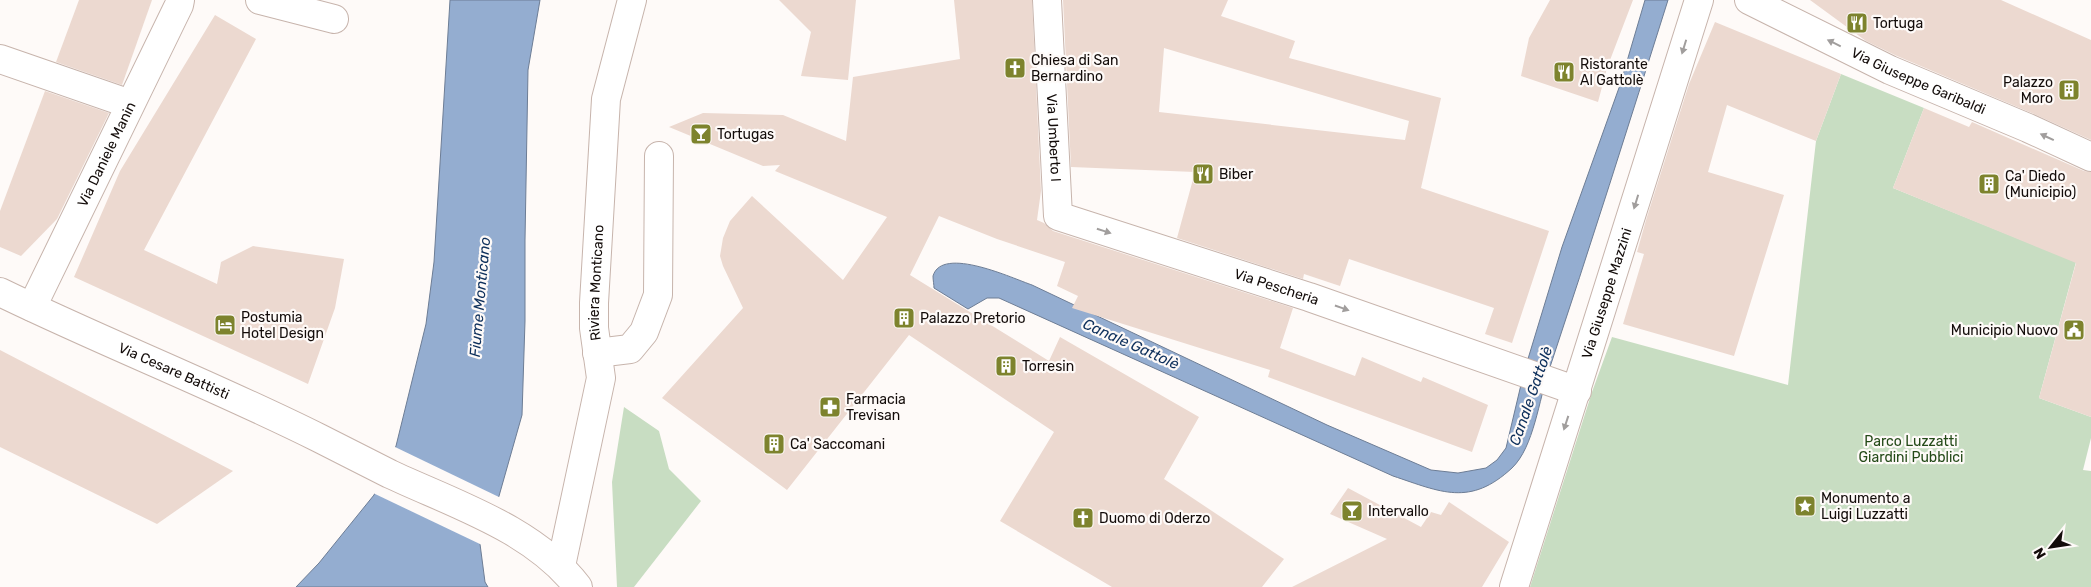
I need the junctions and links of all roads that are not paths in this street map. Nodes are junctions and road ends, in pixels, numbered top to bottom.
1 (180, 0) edge
2 (260, 0) edge
3 (632, 0) edge
4 (1047, 0) edge
5 (1699, 0) edge
6 (1749, 0) edge
7 (334, 19) dead end
8 (0, 59) edge
9 (130, 104) junction
10 (659, 156) dead end
11 (2091, 157) edge
12 (1058, 216) joint
13 (0, 292) edge
14 (32, 307) junction
15 (597, 353) junction
16 (1566, 387) junction
17 (561, 566) junction
18 (578, 587) edge
19 (1514, 587) edge

1 - 9 street, Via Daniele Manin
2 - 7 street
3 - 15 street, Riviera Monticano
4 - 12 street, Via Umberto I
5 -> 16 street, Via Giuseppe Mazzini
11 -> 6 street, Via Giuseppe Garibaldi
8 - 9 street
9 - 14 street, Via Daniele Manin
10 - 15 street
12 -> 16 street, Via Pescheria
13 - 14 street, Via Cesare Battisti
14 - 17 street, Via Cesare Battisti
15 - 17 street, Riviera Monticano
16 -> 19 street, Via Giuseppe Mazzini
17 - 18 street, Via Cesare Battisti

